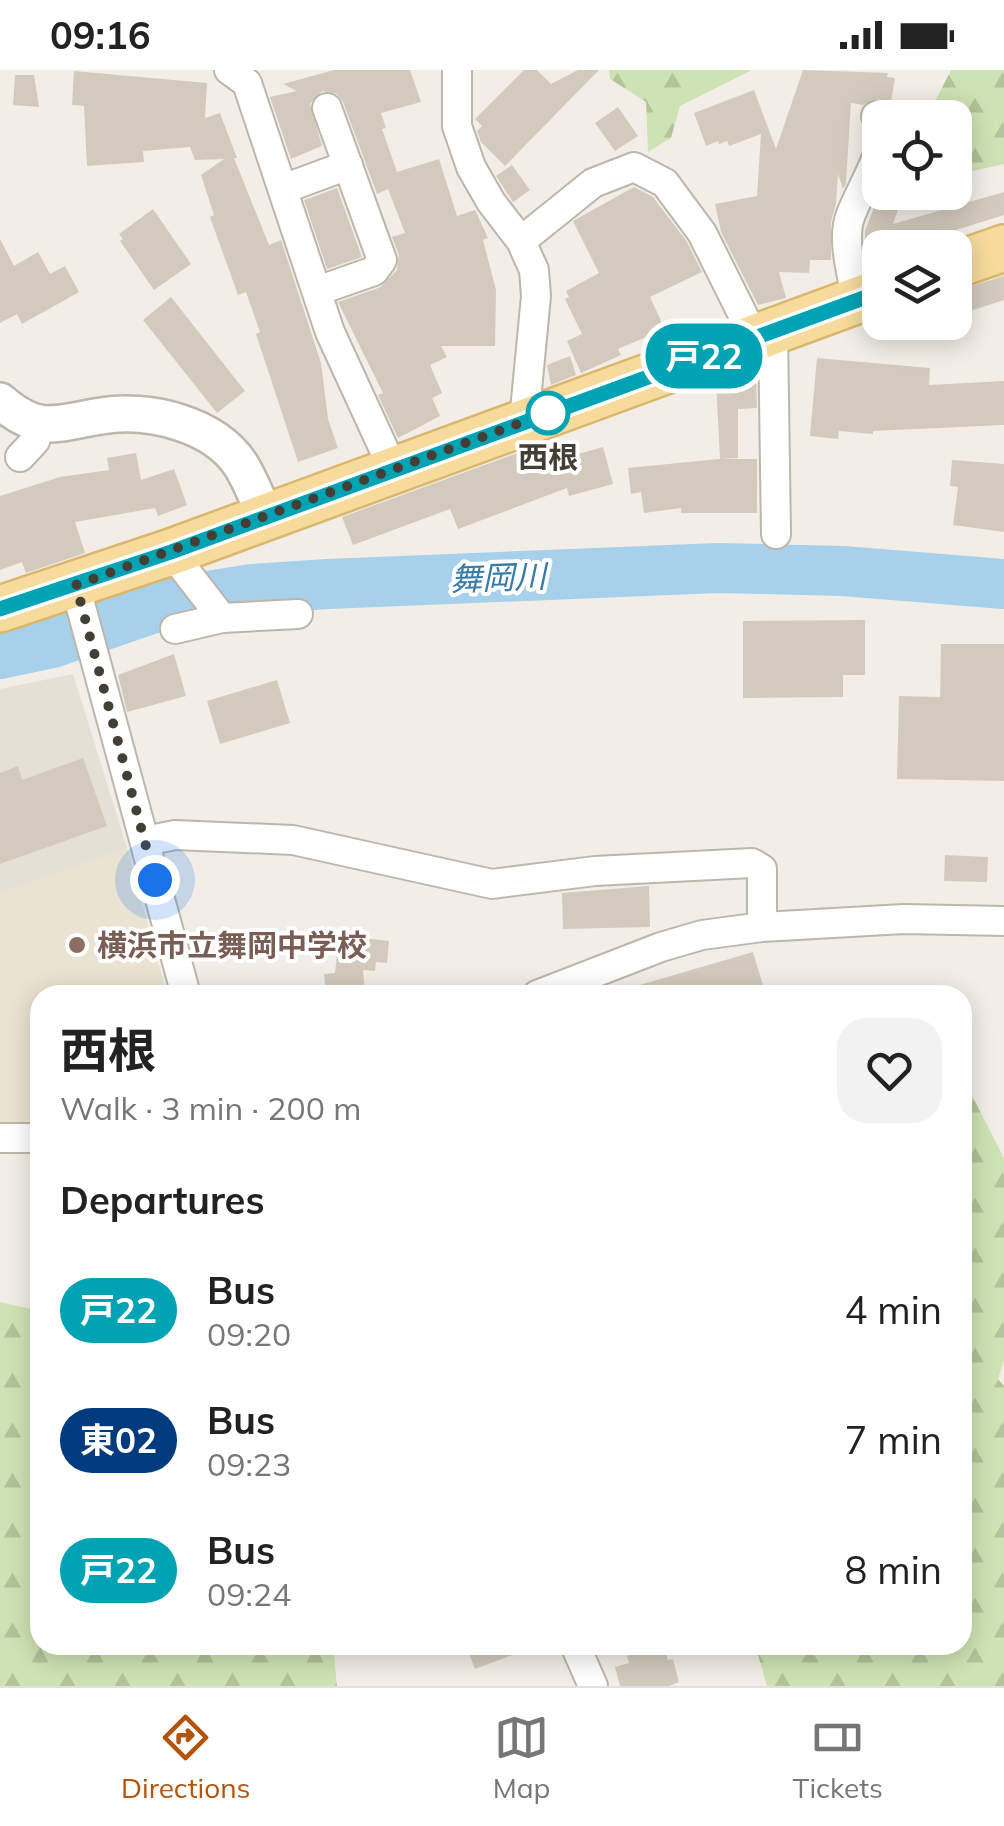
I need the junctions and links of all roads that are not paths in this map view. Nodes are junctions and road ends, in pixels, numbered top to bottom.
1 (229, 70) edge
2 (457, 70) edge
3 (327, 108) dead end
4 (348, 165) junction
5 (282, 189) junction
6 (862, 194) edge
7 (522, 241) junction
8 (1004, 248) edge
9 (972, 260) edge
10 (862, 283) edge
11 (316, 291) junction
12 (862, 298) edge
13 (764, 334) junction
14 (0, 401) edge
15 (524, 421) junction
16 (41, 424) junction
17 (20, 457) dead end
18 (393, 469) junction
19 (265, 516) junction
20 (776, 534) dead end
21 (179, 562) junction
22 (80, 597) junction
23 (0, 608) edge
24 (218, 613) junction
25 (298, 614) dead end
26 (175, 629) dead end
27 (144, 841) junction
28 (1004, 921) edge
29 (762, 927) junction
30 (183, 985) edge
31 (563, 985) edge
32 (0, 1138) edge
33 (30, 1138) edge
34 (579, 1655) edge
35 (593, 1686) edge

1 - 5 street
2 - 7 street
3 - 4 street
4 - 5 street
4 - 11 street
5 - 11 street
6 - 10 street
7 - 13 street
7 - 15 street
8 - 9 main road
11 - 18 street
12 - 13 main road
13 - 15 main road
13 - 20 street
14 - 16 street
15 - 18 main road
16 - 17 street
16 - 19 street
18 - 19 main road
19 - 21 main road
21 - 22 main road
21 - 24 street
22 - 23 main road
22 - 27 street
24 - 25 street
24 - 26 street
27 - 29 street
27 - 30 street
28 - 29 street
29 - 31 street
32 - 33 street
34 - 35 street

